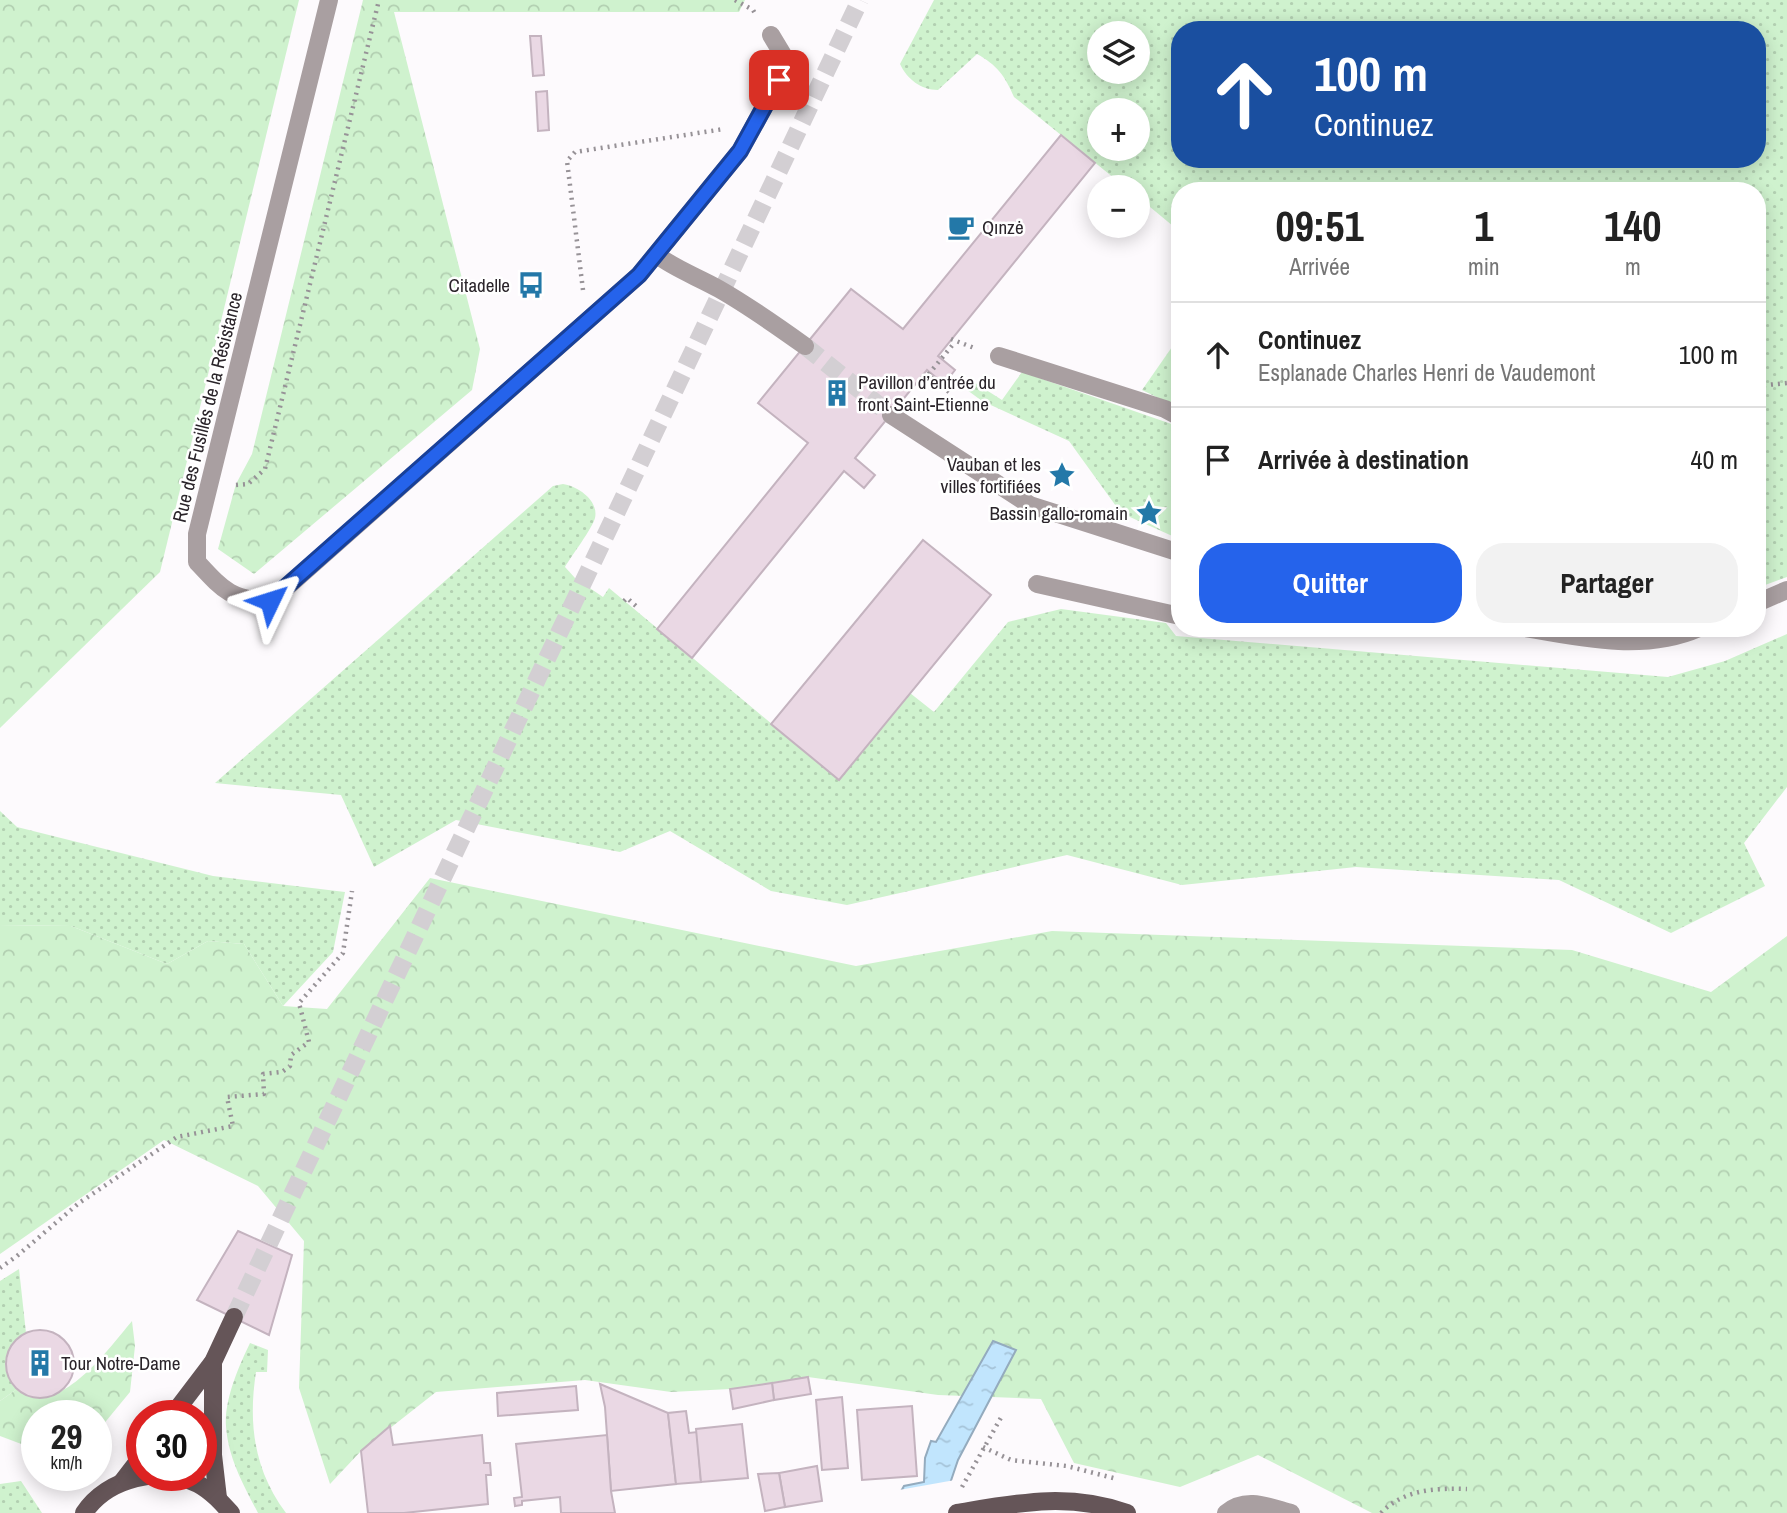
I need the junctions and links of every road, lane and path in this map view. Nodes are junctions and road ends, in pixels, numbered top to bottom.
1 (329, 0) edge
2 (379, 0) edge
3 (735, 0) edge
4 (753, 10) dead end
5 (771, 36) dead end
6 (730, 132) dead end
7 (657, 255) junction
8 (583, 291) dead end
9 (951, 339) dead end
10 (805, 346) tunnel mouth
11 (999, 356) dead end
12 (1787, 383) edge
13 (1766, 385) edge
14 (949, 392) dead end
15 (1171, 412) edge
16 (891, 415) tunnel mouth
17 (226, 486) dead end
18 (1171, 550) edge
19 (1037, 583) dead end
20 (1787, 590) edge
21 (1766, 599) edge
22 (624, 601) dead end
23 (636, 606) dead end
24 (1171, 614) edge
25 (1586, 637) edge
26 (1671, 637) edge
27 (352, 891) dead end
28 (0, 1268) edge
29 (234, 1317) tunnel mouth
30 (213, 1362) junction
31 (184, 1400) edge
32 (1003, 1414) dead end
33 (983, 1447) junction
34 (126, 1477) edge
35 (1117, 1479) dead end
36 (122, 1482) junction
37 (1467, 1489) dead end
38 (960, 1492) dead end
39 (218, 1498) junction
40 (966, 1512) edge
41 (84, 1513) edge
42 (231, 1513) edge
43 (1127, 1513) edge
44 (1226, 1513) edge
45 (1291, 1513) edge
46 (1381, 1513) edge

1 - 7 street, Rue des Fusillés de la Résistance
2 - 17 path
3 - 4 path
5 - 7 street, Rue des Fusillés de la Résistance
6 - 8 path
7 - 10 street
9 - 14 path
11 - 15 street
12 - 13 path
16 - 18 street
19 - 24 street
20 - 21 street
22 - 23 path
25 - 26 street
27 - 28 path
29 - 30 main road
30 - 31 main road
30 - 39 main road
32 - 33 path
33 - 35 path
33 - 38 path
34 - 36 main road
36 - 39 main road
36 - 41 main road
37 - 46 path
39 - 42 main road
40 - 43 main road
44 - 45 street

